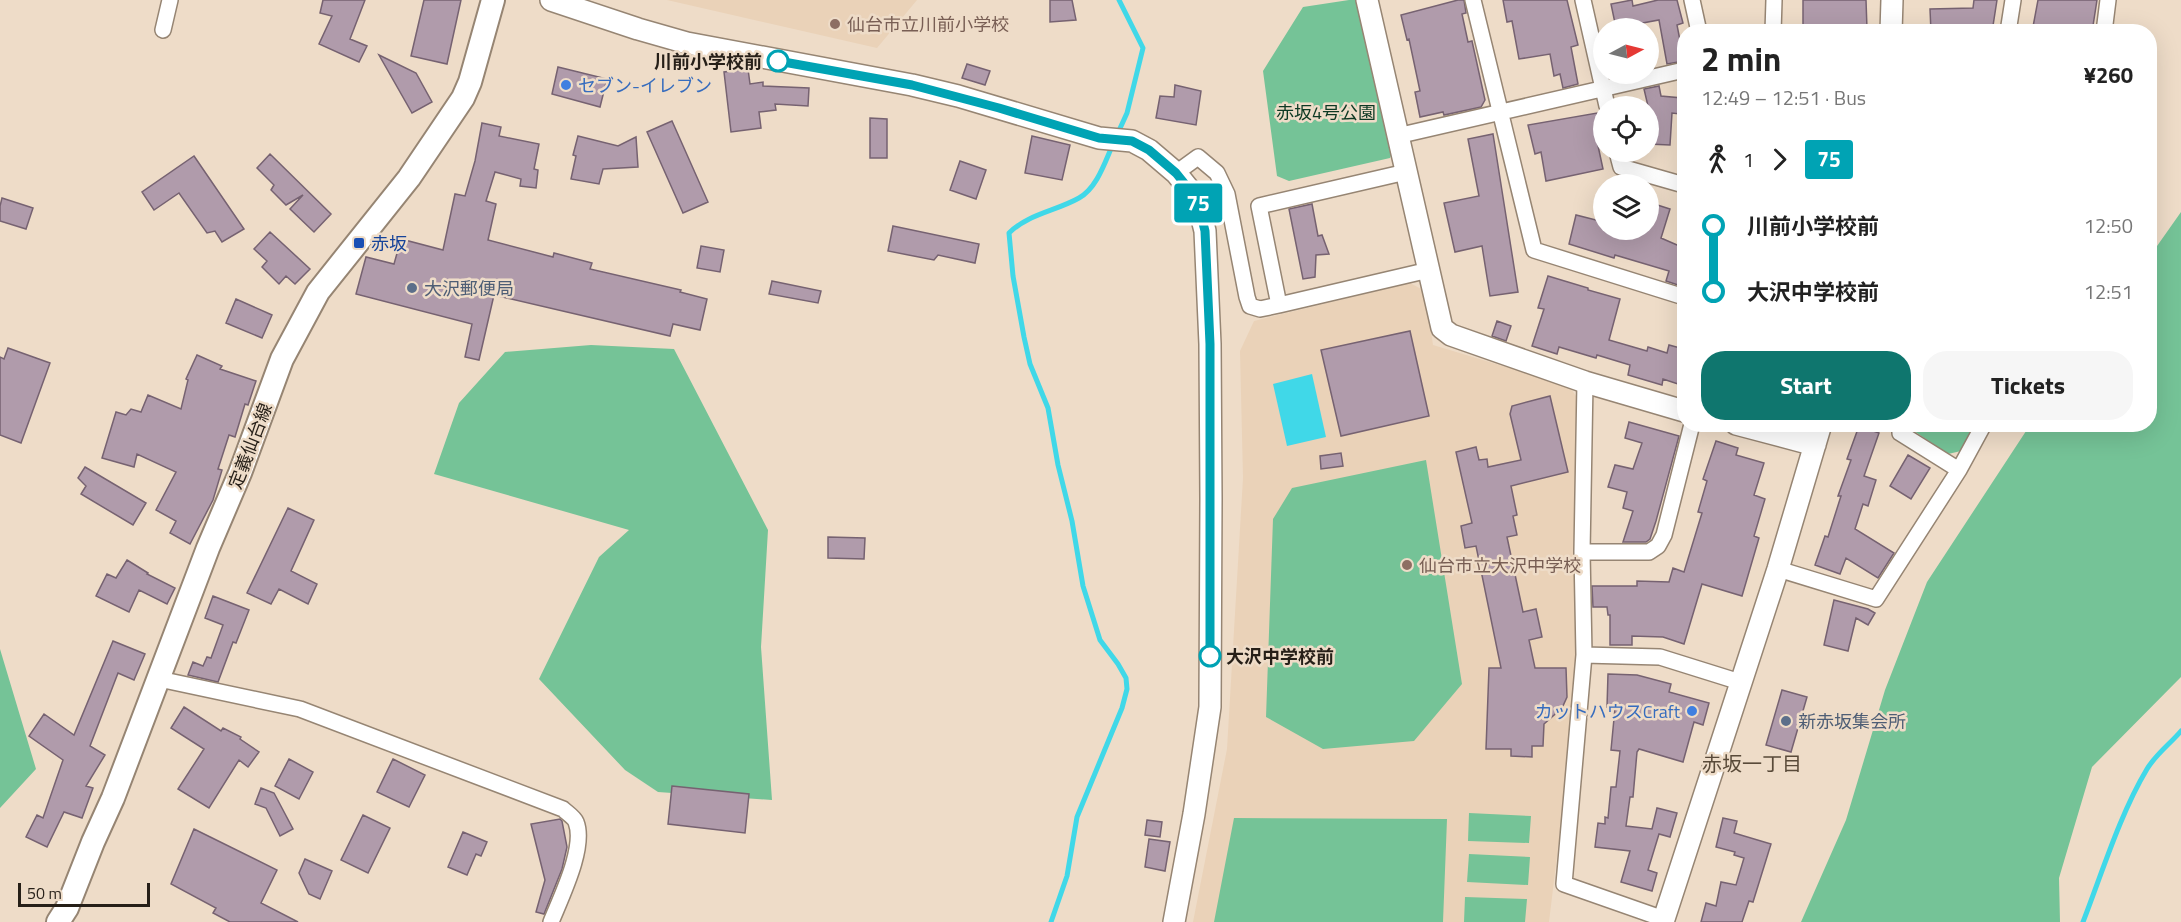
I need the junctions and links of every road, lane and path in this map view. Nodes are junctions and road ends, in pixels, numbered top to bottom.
1 (170, 0) edge
2 (493, 0) edge
3 (551, 0) edge
4 (1367, 0) edge
5 (1473, 0) edge
6 (1583, 0) edge
7 (1692, 0) edge
8 (1774, 0) edge
9 (1892, 0) edge
10 (2013, 0) edge
11 (2108, 0) edge
12 (1697, 24) edge
13 (1773, 24) edge
14 (1891, 24) edge
15 (2009, 24) edge
16 (2105, 24) edge
17 (163, 30) dead end
18 (1677, 72) edge
19 (1603, 90) junction
20 (1604, 96) edge
21 (1500, 112) junction
22 (1397, 135) junction
23 (1620, 162) edge
24 (1406, 172) junction
25 (1176, 173) junction
26 (1677, 183) edge
27 (1429, 270) junction
28 (1677, 295) edge
29 (1279, 305) junction
30 (1585, 382) junction
31 (1677, 409) edge
32 (1690, 432) edge
33 (1766, 432) edge
34 (1819, 432) edge
35 (1900, 432) edge
36 (1980, 432) edge
37 (1815, 445) junction
38 (1959, 470) junction
39 (1582, 552) junction
40 (1778, 568) junction
41 (1584, 655) junction
42 (159, 679) junction
43 (1740, 682) junction
44 (1664, 920) edge
45 (58, 922) edge
46 (552, 922) edge
47 (1174, 922) edge

1 - 17 street
2 - 42 main road, 定義仙台線
3 - 25 street
4 - 22 street
5 - 21 street
6 - 19 street
7 - 12 street
8 - 13 street
9 - 14 street
10 - 15 street
11 - 16 street
18 - 19 street
19 - 20 street
19 - 21 street
21 - 22 street
21 - 28 street
22 - 24 street
23 - 26 street
24 - 27 street
24 - 29 street
25 - 29 street
25 - 47 street
27 - 29 street
27 - 30 street
30 - 31 street
30 - 39 street
32 - 39 street
33 - 37 street
34 - 37 street
35 - 38 street
36 - 38 street
37 - 40 street
38 - 40 street
39 - 41 street
40 - 43 street
41 - 43 street
41 - 44 street
42 - 45 main road, 定義仙台線
42 - 46 street
43 - 44 street

